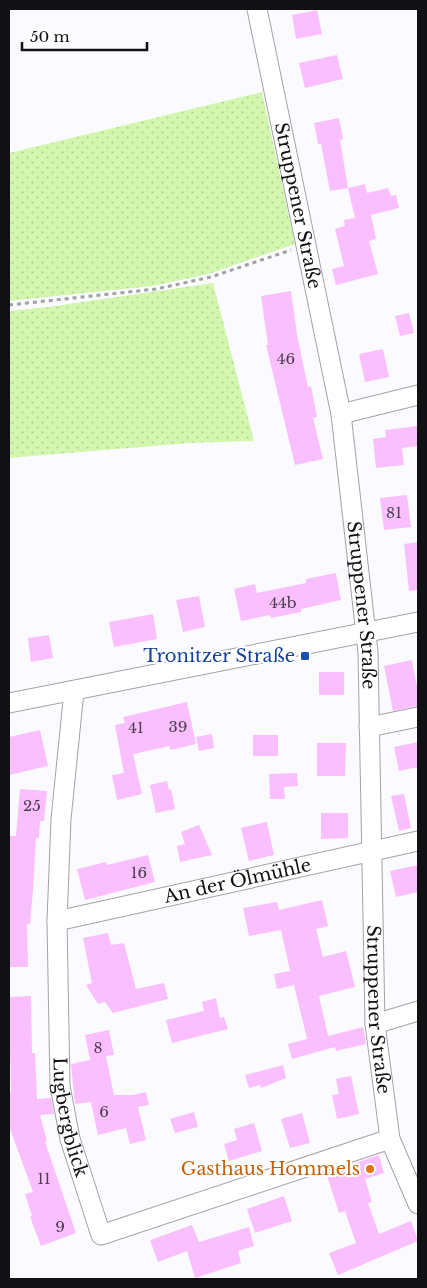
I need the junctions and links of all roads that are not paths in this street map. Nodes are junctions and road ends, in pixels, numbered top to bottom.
1 (257, 9) edge
2 (418, 395) edge
3 (341, 414) junction
4 (418, 622) edge
5 (366, 633) junction
6 (74, 691) junction
7 (9, 703) edge
8 (418, 717) edge
9 (369, 728) junction
10 (418, 841) edge
11 (370, 853) junction
12 (57, 921) junction
13 (418, 1011) edge
14 (375, 1024) junction
15 (390, 1138) junction
16 (418, 1204) edge

1 - 3 street, Struppener Straße
2 - 3 street
3 - 5 street, Struppener Straße
4 - 5 street
5 - 6 street
5 - 9 street, Struppener Straße
6 - 7 street
6 - 12 street, Lugbergblick
8 - 9 street
9 - 11 street, Struppener Straße
10 - 11 street, An der Ölmühle
11 - 12 street, An der Ölmühle
11 - 14 street, Struppener Straße
12 - 15 street, Lugbergblick
13 - 14 street
14 - 15 street, Struppener Straße
15 - 16 street, Struppener Straße

